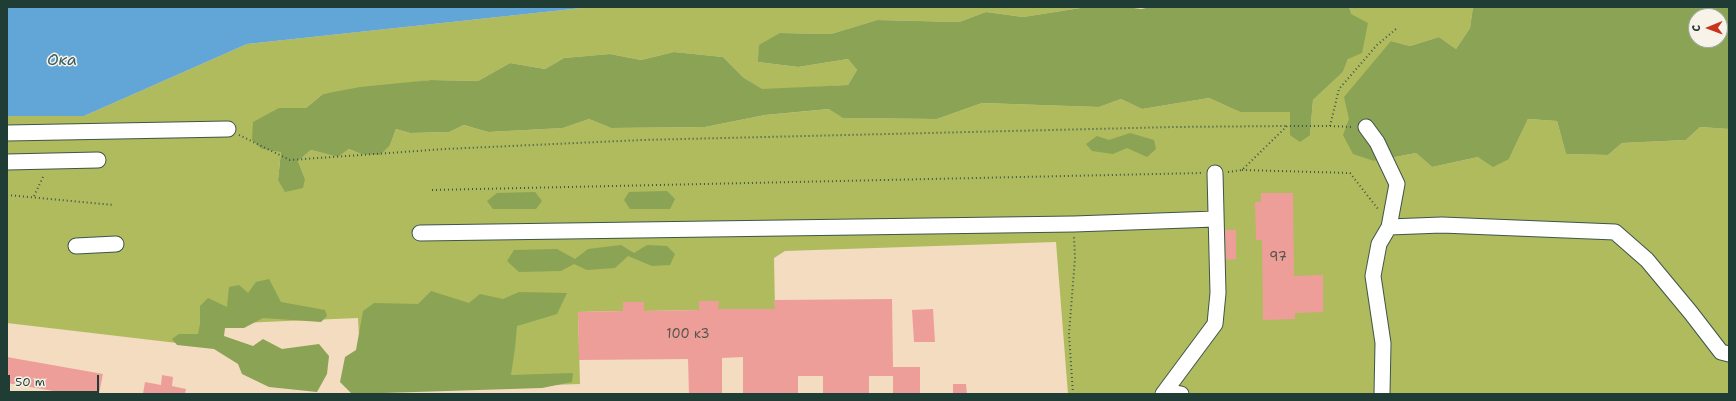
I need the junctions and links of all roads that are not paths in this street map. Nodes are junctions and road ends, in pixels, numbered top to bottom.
1 (1366, 128) road end
2 (228, 129) road end
3 (7, 133) edge
4 (98, 160) dead end
5 (7, 162) edge
6 (1215, 173) road end
7 (1215, 219) junction
8 (1389, 227) junction
9 (420, 233) dead end
10 (116, 244) dead end
11 (76, 246) dead end
12 (1729, 354) edge
13 (1164, 393) edge
14 (1181, 394) edge
15 (1382, 394) edge

1 - 8 lane
2 - 3 lane
4 - 5 lane
6 - 7 lane
7 - 9 lane
7 - 13 lane
8 - 12 lane
8 - 15 lane
10 - 11 lane
13 - 14 lane

